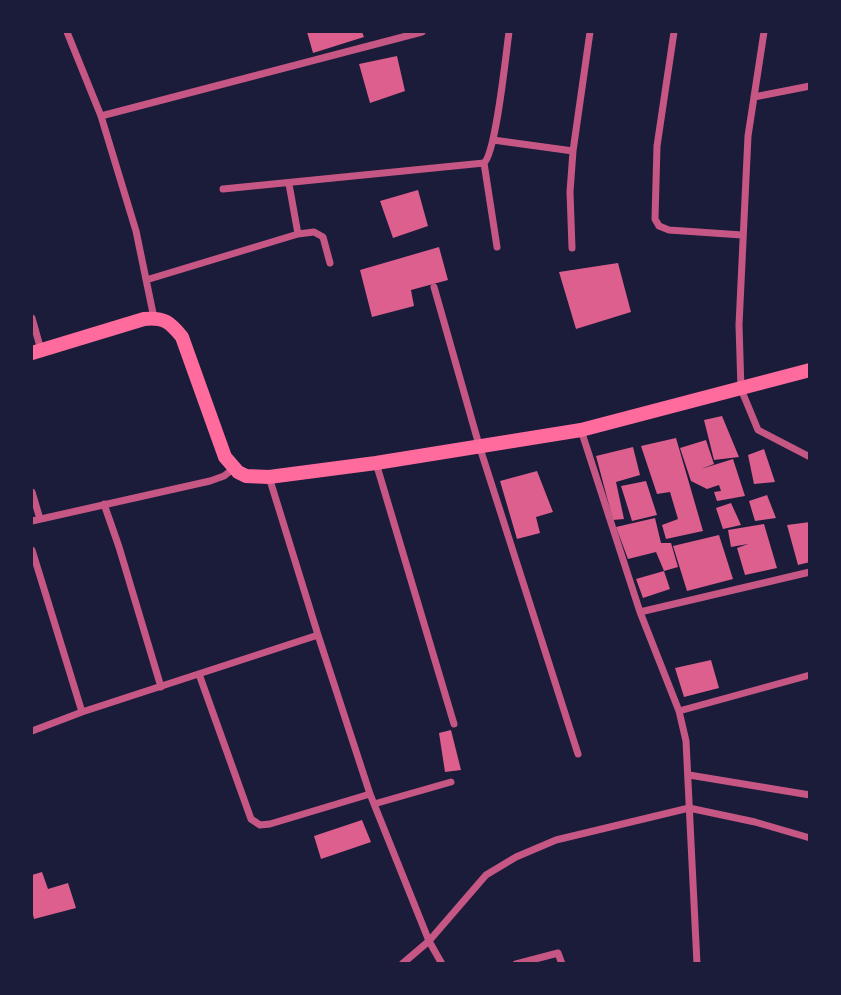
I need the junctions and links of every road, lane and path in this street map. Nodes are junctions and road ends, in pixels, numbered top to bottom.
1 (67, 32) edge
2 (422, 32) edge
3 (509, 32) edge
4 (590, 32) edge
5 (674, 32) edge
6 (764, 32) edge
7 (810, 86) edge
8 (754, 97) junction
9 (101, 116) junction
10 (493, 140) junction
11 (573, 150) junction
12 (484, 163) junction
13 (289, 184) junction
14 (223, 189) dead end
15 (298, 234) junction
16 (742, 235) junction
17 (497, 247) dead end
18 (572, 248) dead end
19 (330, 263) dead end
20 (146, 281) junction
21 (434, 287) dead end
22 (32, 318) edge
23 (155, 318) junction
24 (36, 352) edge
25 (810, 370) edge
26 (741, 389) junction
27 (581, 430) junction
28 (479, 445) junction
29 (810, 457) edge
30 (376, 463) junction
31 (233, 469) junction
32 (269, 477) junction
33 (32, 492) edge
34 (103, 504) junction
35 (36, 520) edge
36 (32, 550) edge
37 (810, 572) edge
38 (640, 612) junction
39 (318, 635) junction
40 (199, 674) junction
41 (810, 675) edge
42 (161, 687) junction
43 (679, 711) junction
44 (82, 712) junction
45 (454, 724) dead end
46 (32, 731) edge
47 (578, 754) dead end
48 (689, 775) junction
49 (452, 782) dead end
50 (370, 794) junction
51 (808, 794) edge
52 (374, 804) junction
53 (810, 805) edge
54 (689, 808) junction
55 (810, 838) edge
56 (429, 941) junction
57 (402, 964) edge
58 (442, 964) edge
59 (516, 964) edge
60 (562, 964) edge
61 (697, 964) edge

1 - 9 street
2 - 9 street
3 - 10 street
4 - 11 street
5 - 16 street
6 - 8 street
7 - 8 street
8 - 16 street
9 - 20 street
10 - 11 street
10 - 12 street
11 - 18 street
12 - 13 street
12 - 17 street
13 - 14 street
13 - 15 street
15 - 19 street
15 - 20 street
16 - 26 street
20 - 23 street
21 - 28 street
22 - 24 street
23 - 24 main road
23 - 31 main road
25 - 26 main road
26 - 27 main road
26 - 29 street
27 - 28 main road
27 - 38 street
28 - 30 main road
28 - 47 street
30 - 32 main road
30 - 45 street
31 - 32 main road
31 - 34 street
32 - 39 street
33 - 35 street
34 - 35 street
34 - 42 street
36 - 44 street
37 - 38 street
38 - 43 street
39 - 40 street
39 - 50 street
40 - 42 street
40 - 50 street
41 - 43 street
42 - 44 street
43 - 48 street
44 - 46 street
48 - 51 street
48 - 54 street
49 - 52 street
50 - 52 street
51 - 53 street
52 - 56 street
54 - 55 street
54 - 56 street
54 - 61 street
56 - 57 street
56 - 58 street
59 - 60 street

